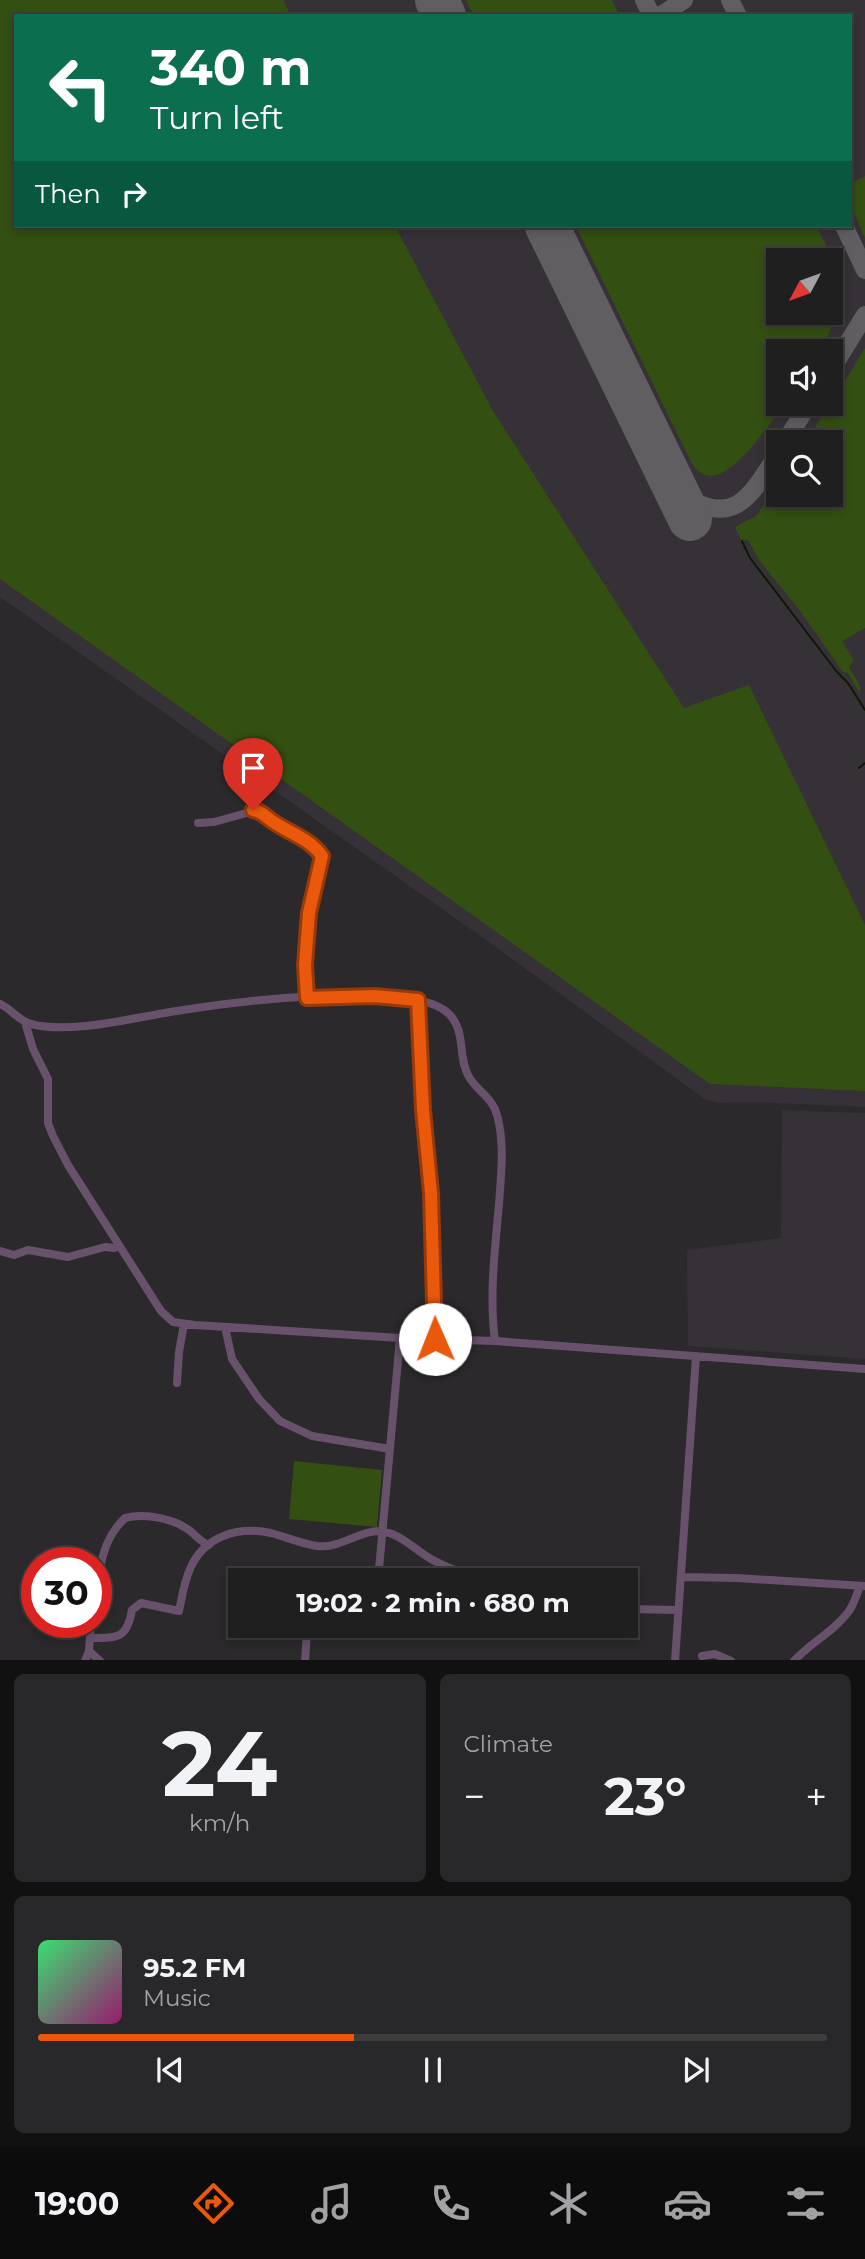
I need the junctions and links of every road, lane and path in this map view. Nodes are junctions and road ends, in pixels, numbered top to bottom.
1 (198, 823) dead end
2 (307, 998) junction
3 (418, 1000) junction
4 (0, 1004) edge
5 (25, 1022) junction
6 (120, 1246) junction
7 (0, 1251) edge
8 (184, 1324) junction
9 (225, 1327) junction
10 (400, 1338) junction
11 (435, 1339) junction
12 (495, 1341) junction
13 (695, 1356) junction
14 (865, 1369) edge
15 (177, 1383) dead end
16 (390, 1449) junction
17 (384, 1531) junction
18 (209, 1545) junction
19 (106, 1547) edge
20 (379, 1568) edge
21 (452, 1568) edge
22 (682, 1577) junction
23 (863, 1586) edge
24 (638, 1609) edge
25 (678, 1610) junction
26 (112, 1637) edge
27 (90, 1638) edge
28 (307, 1638) edge
29 (89, 1651) junction
30 (702, 1656) dead end
31 (85, 1660) edge
32 (99, 1660) edge
33 (305, 1660) edge
34 (675, 1660) edge
35 (729, 1660) edge
36 (795, 1660) edge

1 - 2 street
2 - 3 street
2 - 5 street
3 - 11 street
3 - 12 street
4 - 5 street
5 - 6 street
6 - 7 street
6 - 8 street
8 - 9 street
8 - 15 street
9 - 10 street
9 - 16 street
10 - 11 street
10 - 16 street
11 - 12 street
12 - 13 street
13 - 14 street
13 - 22 street
16 - 17 street
17 - 18 street
17 - 20 street
17 - 21 street
18 - 19 street
18 - 26 street
22 - 23 street
22 - 25 street
23 - 36 street
24 - 25 street
25 - 34 street
27 - 29 street
28 - 33 street
29 - 31 street
29 - 32 street
30 - 35 street

